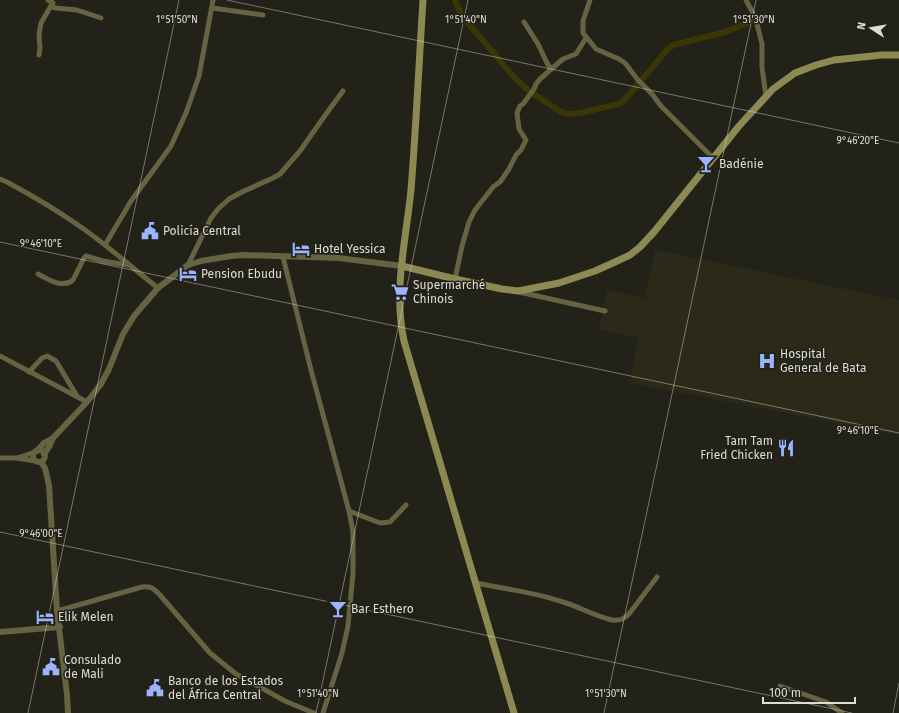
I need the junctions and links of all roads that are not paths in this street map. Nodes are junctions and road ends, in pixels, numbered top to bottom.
1 (213, 0) edge
2 (423, 0) edge
3 (590, 0) edge
4 (746, 0) edge
5 (51, 2) edge
6 (212, 8) junction
7 (263, 15) dead end
8 (101, 18) dead end
9 (524, 22) dead end
10 (586, 38) junction
11 (39, 55) dead end
12 (899, 55) edge
13 (551, 70) junction
14 (343, 91) dead end
15 (766, 96) junction
16 (712, 158) junction
17 (0, 179) edge
18 (105, 245) junction
19 (283, 257) junction
20 (129, 265) junction
21 (188, 265) junction
22 (402, 266) junction
23 (38, 274) dead end
24 (455, 280) junction
25 (158, 288) junction
26 (518, 291) junction
27 (605, 311) dead end
28 (0, 356) edge
29 (29, 372) junction
30 (77, 397) junction
31 (87, 402) junction
32 (53, 438) junction
33 (36, 452) junction
34 (44, 454) junction
35 (0, 458) edge
36 (16, 458) junction
37 (38, 461) junction
38 (406, 505) dead end
39 (349, 511) junction
40 (657, 577) dead end
41 (476, 583) junction
42 (58, 611) junction
43 (60, 627) junction
44 (0, 632) edge
45 (780, 686) dead end
46 (68, 713) edge
47 (314, 713) edge
48 (323, 713) edge
49 (514, 713) edge
50 (842, 713) edge

1 - 6 street
2 - 22 main road
3 - 10 street
4 - 15 street
5 - 8 street
5 - 11 street
6 - 7 street
6 - 18 street
9 - 13 street
10 - 13 street
10 - 16 street
12 - 15 main road
13 - 24 street
14 - 21 street
15 - 16 main road
16 - 26 main road
17 - 18 street
18 - 20 street
19 - 21 street
19 - 22 street
19 - 39 street
20 - 23 street
20 - 25 street
21 - 25 street
22 - 24 main road
22 - 41 main road
24 - 26 main road
25 - 31 street
26 - 27 street
28 - 29 street
29 - 30 street
29 - 30 street
30 - 31 street
31 - 32 street
32 - 33 street
32 - 34 street
33 - 34 street
33 - 36 street
33 - 37 street
34 - 37 street
35 - 36 street
36 - 37 street
37 - 42 street
38 - 39 street
39 - 48 street
40 - 41 street
41 - 49 main road
42 - 43 street
42 - 47 street
43 - 44 street
43 - 46 street
45 - 50 street

